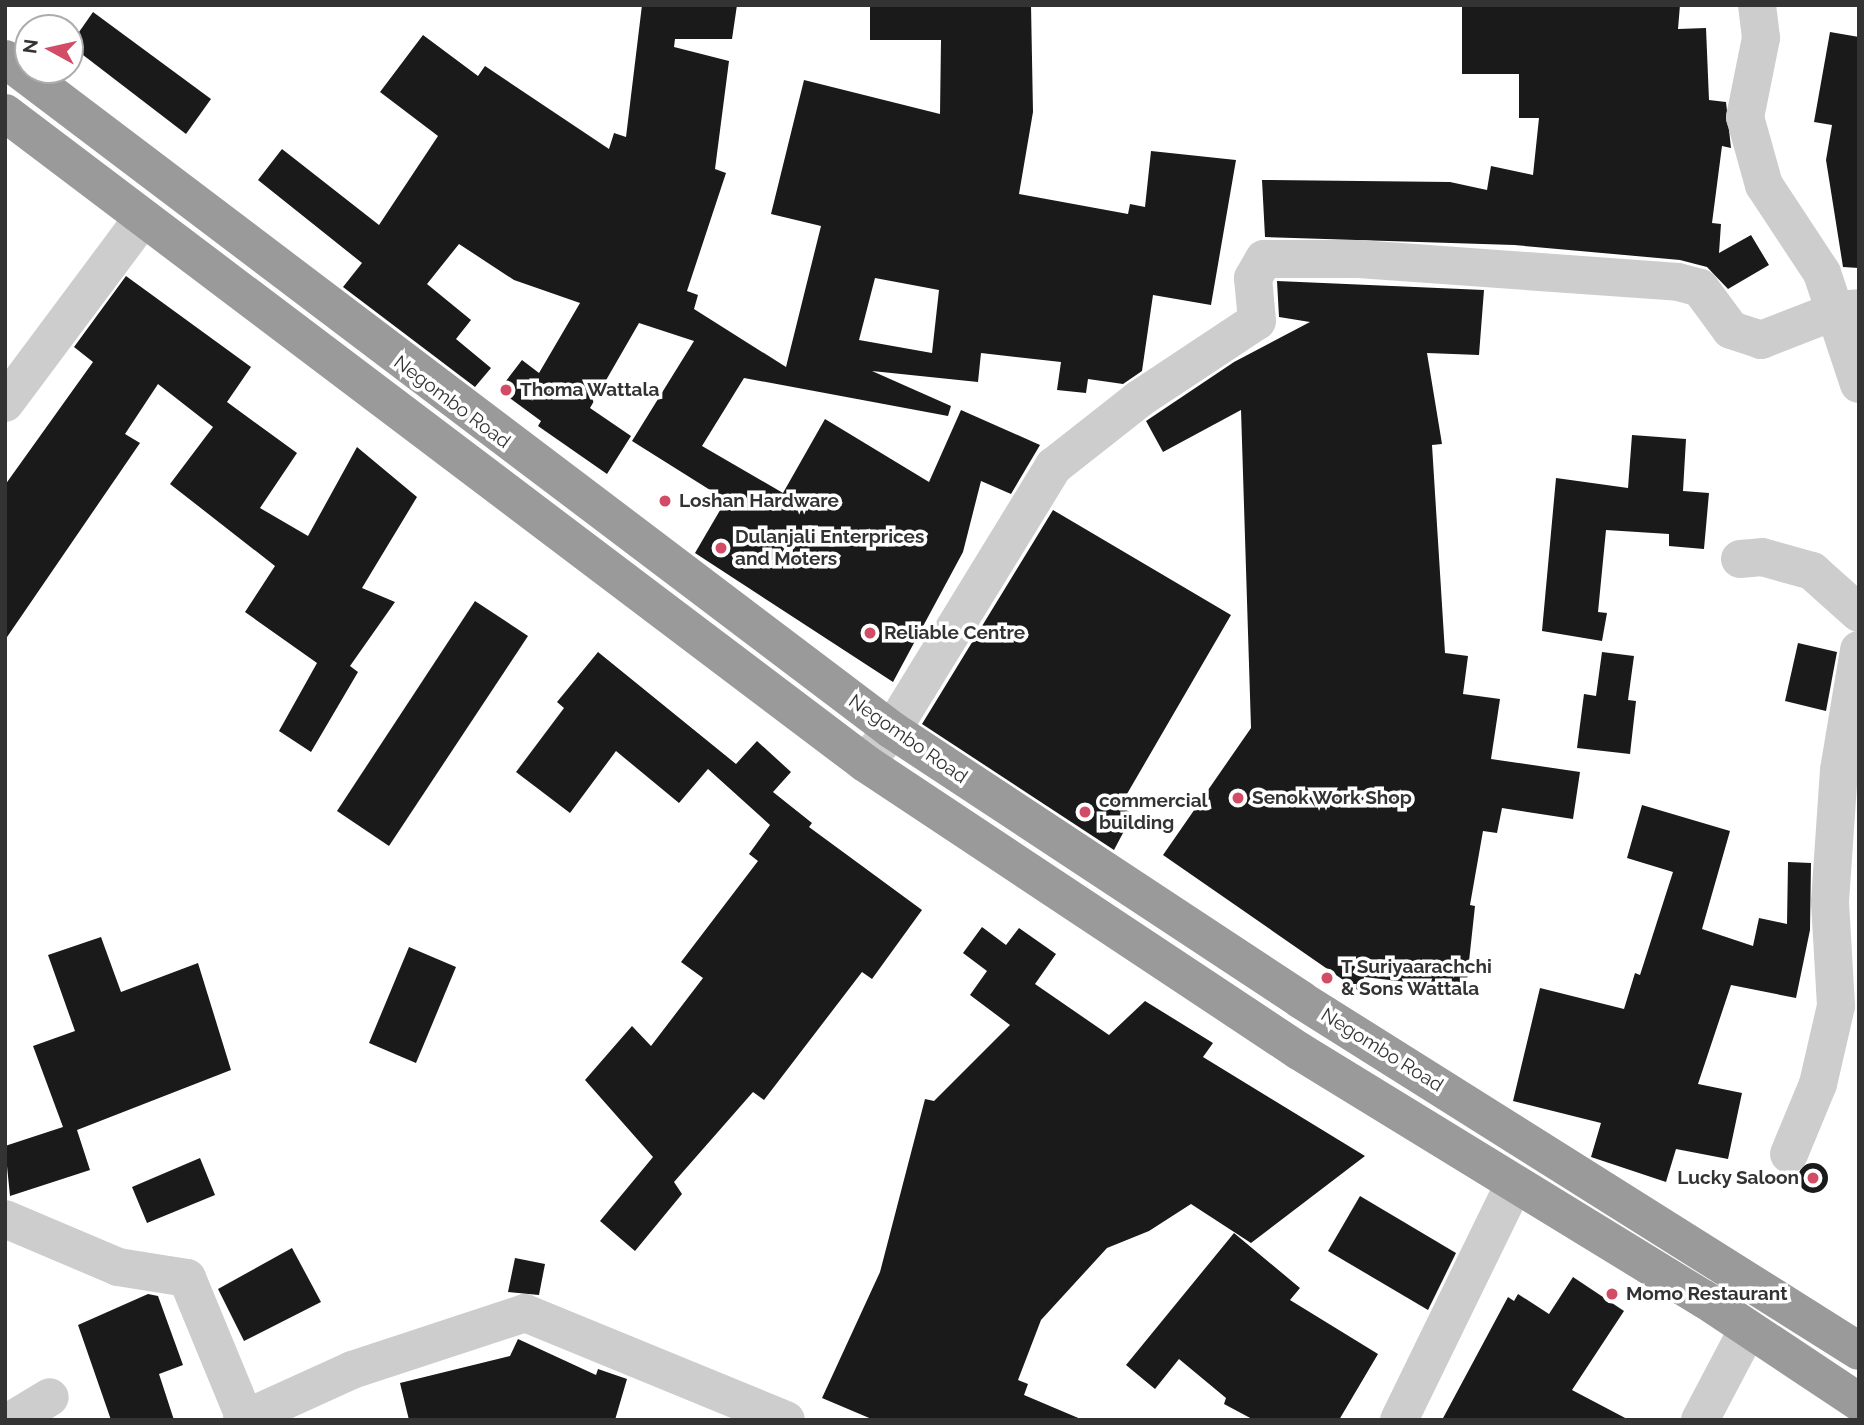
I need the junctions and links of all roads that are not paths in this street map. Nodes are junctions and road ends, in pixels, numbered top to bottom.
1 (1757, 5) edge
2 (5, 59) edge
3 (5, 113) edge
4 (142, 219) junction
5 (1848, 309) edge
6 (1859, 384) edge
7 (5, 403) edge
8 (1740, 559) dead end
9 (1859, 613) edge
10 (1859, 650) edge
11 (892, 730) junction
12 (865, 763) junction
13 (1844, 896) edge
14 (1789, 1154) dead end
15 (1514, 1184) junction
16 (5, 1219) edge
17 (1748, 1329) junction
18 (1859, 1350) edge
19 (50, 1397) dead end
20 (1859, 1402) edge
21 (244, 1419) edge
22 (12, 1420) edge
23 (786, 1420) edge
24 (1399, 1420) edge
25 (1700, 1420) edge

1 - 5 street
2 - 11 highway, Negombo Road
3 - 4 highway
4 - 7 street
4 - 12 highway
5 - 6 street
5 - 11 street
8 - 9 street
10 - 13 street
11 - 12 street
11 - 18 highway, Negombo Road
12 - 15 highway
13 - 14 street
15 - 17 highway
15 - 24 street
16 - 21 street
17 - 20 highway
17 - 25 street
19 - 22 street
21 - 23 street

